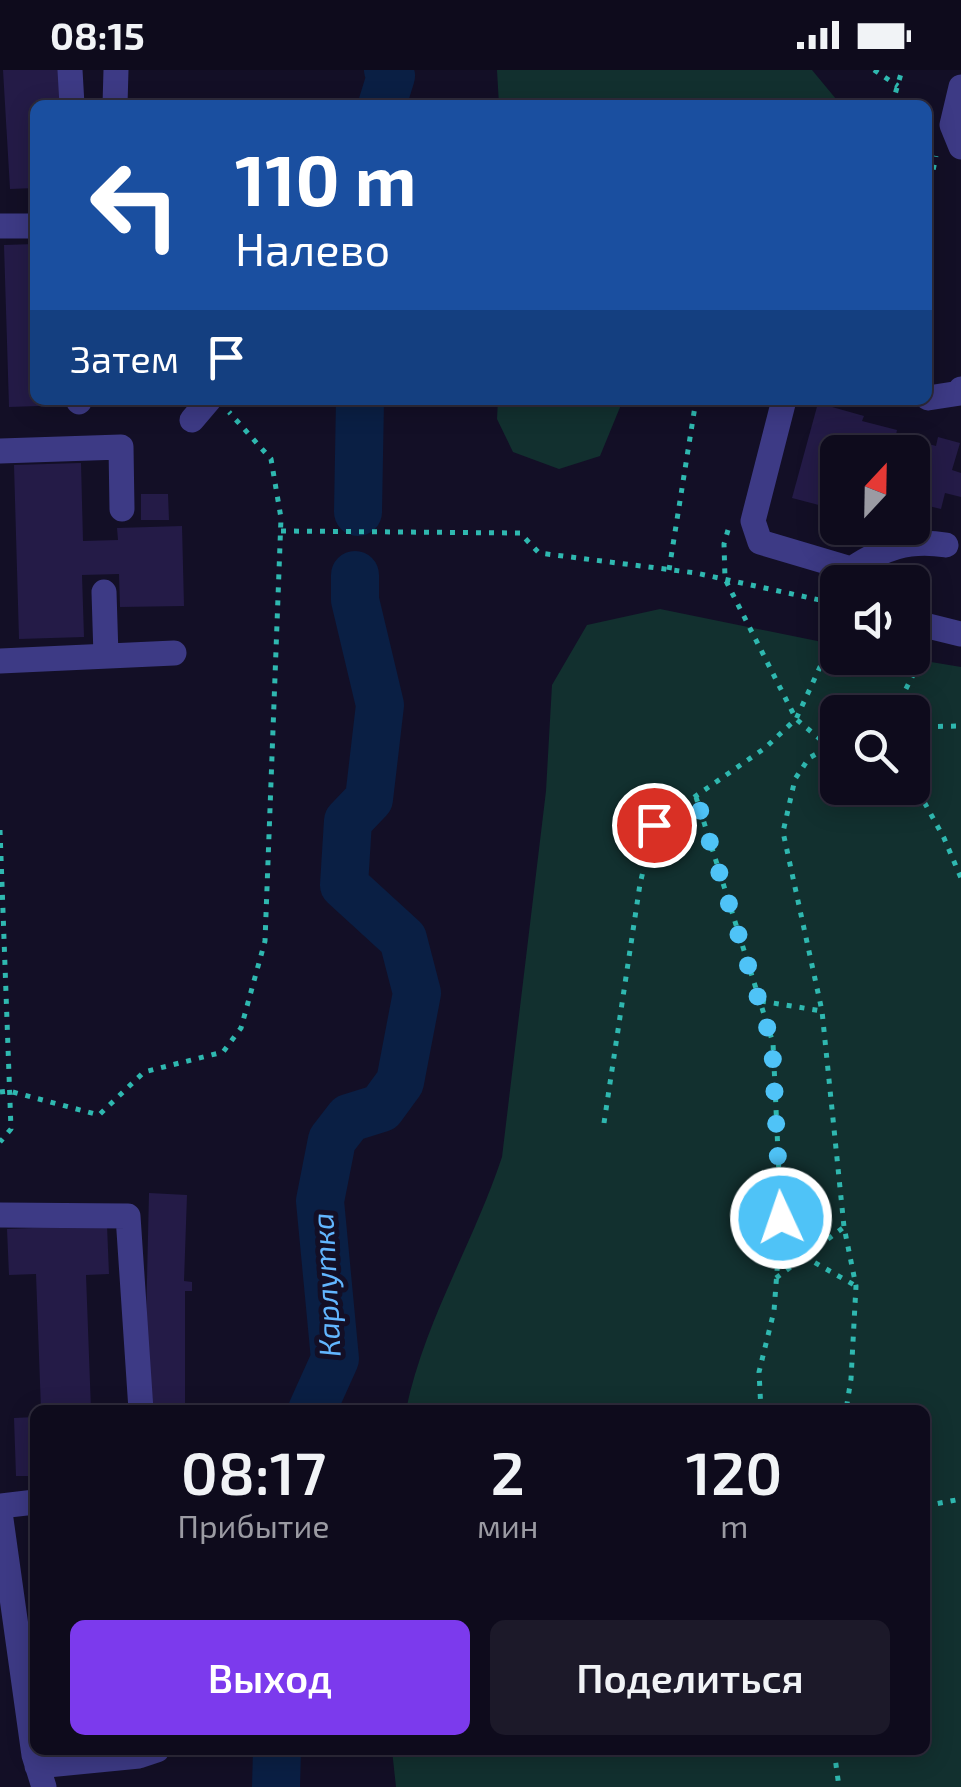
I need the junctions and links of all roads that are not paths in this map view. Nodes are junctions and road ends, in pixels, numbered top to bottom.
1 (70, 70) edge
2 (116, 70) edge
3 (961, 87) edge
4 (72, 100) edge
5 (115, 100) edge
6 (961, 146) edge
7 (0, 226) edge
8 (30, 226) edge
9 (961, 389) edge
10 (932, 397) edge
11 (205, 405) edge
12 (783, 405) edge
13 (192, 420) dead end
14 (0, 451) edge
15 (122, 508) dead end
16 (946, 545) dead end
17 (822, 565) edge
18 (863, 565) edge
19 (104, 592) dead end
20 (174, 653) dead end
21 (106, 656) junction
22 (0, 662) edge
23 (0, 1215) edge
24 (141, 1405) edge
25 (30, 1503) edge
26 (0, 1509) edge
27 (30, 1709) edge
28 (142, 1755) edge
29 (40, 1776) edge

1 - 4 lane
2 - 5 lane
3 - 6 lane
7 - 8 lane
9 - 10 lane
11 - 13 lane
12 - 17 lane
14 - 15 lane
16 - 18 lane
19 - 21 lane
20 - 21 lane
21 - 22 lane
23 - 24 lane
25 - 26 lane
26 - 27 lane
28 - 29 lane

